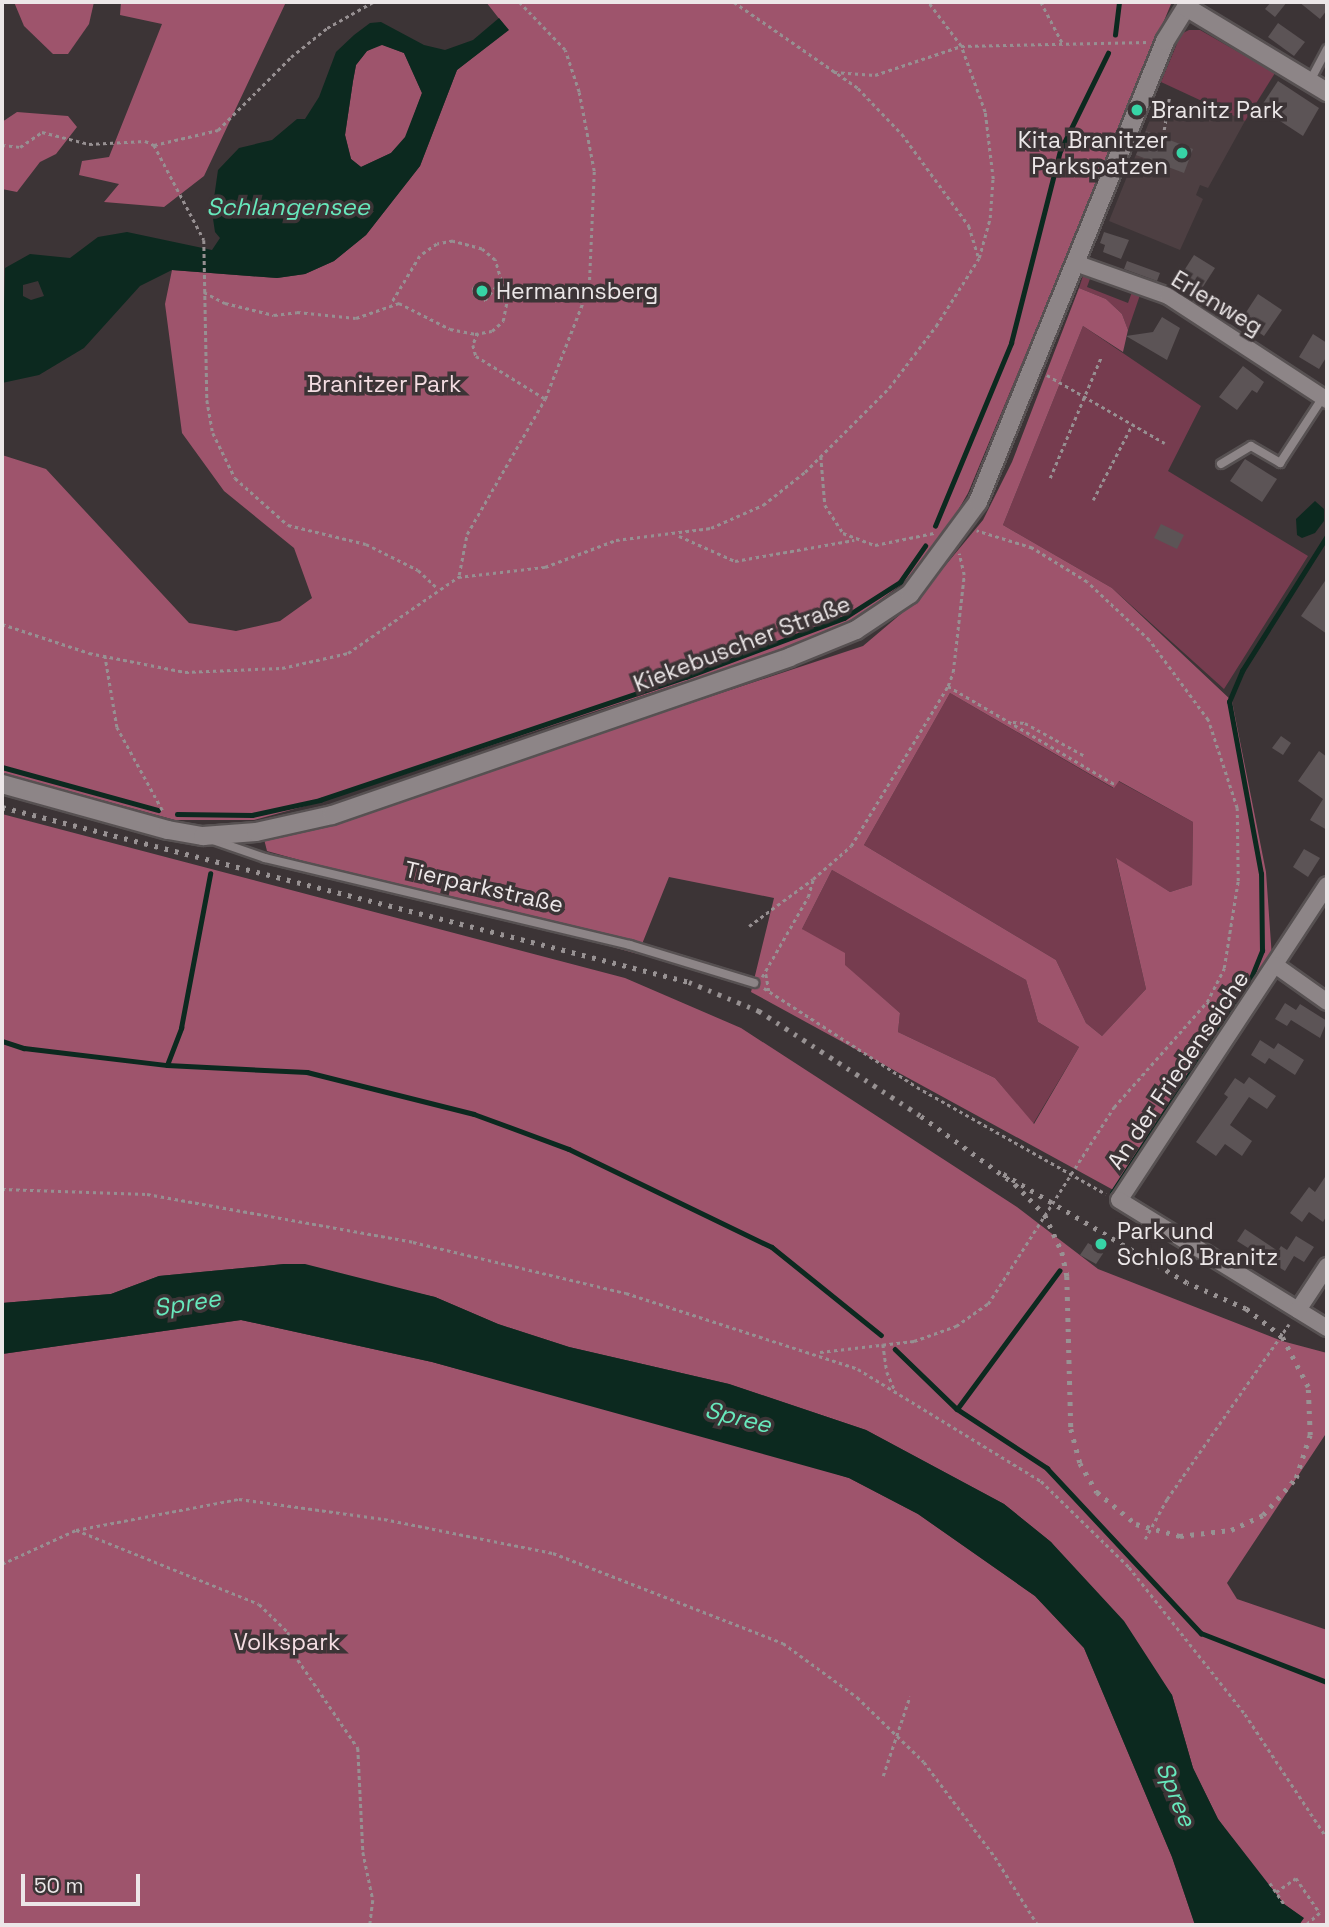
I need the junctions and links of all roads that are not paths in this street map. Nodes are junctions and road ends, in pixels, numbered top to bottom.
1 (1184, 4) edge
2 (1327, 49) edge
3 (1310, 81) junction
4 (1327, 92) edge
5 (1076, 263) junction
6 (1325, 398) edge
7 (1221, 464) dead end
8 (2, 785) edge
9 (203, 836) junction
10 (1327, 885) edge
11 (1275, 965) junction
12 (754, 983) road end
13 (1327, 1002) edge
14 (1327, 1266) edge
15 (1298, 1310) junction
16 (1327, 1328) edge

1 - 3 street, Kiekebuscher Straße
1 - 5 street, Kiekebuscher Straße
2 - 3 lane
3 - 4 street, Kiekebuscher Straße
5 - 6 street, Erlenweg
5 - 9 street, Kiekebuscher Straße
6 - 7 lane
8 - 9 street, Kiekebuscher Straße
9 - 12 lane, Tierparkstraße
10 - 11 street, An der Friedenseiche
11 - 13 street, An der Friedenseiche
11 - 15 street, An der Friedenseiche
14 - 15 street
15 - 16 street

